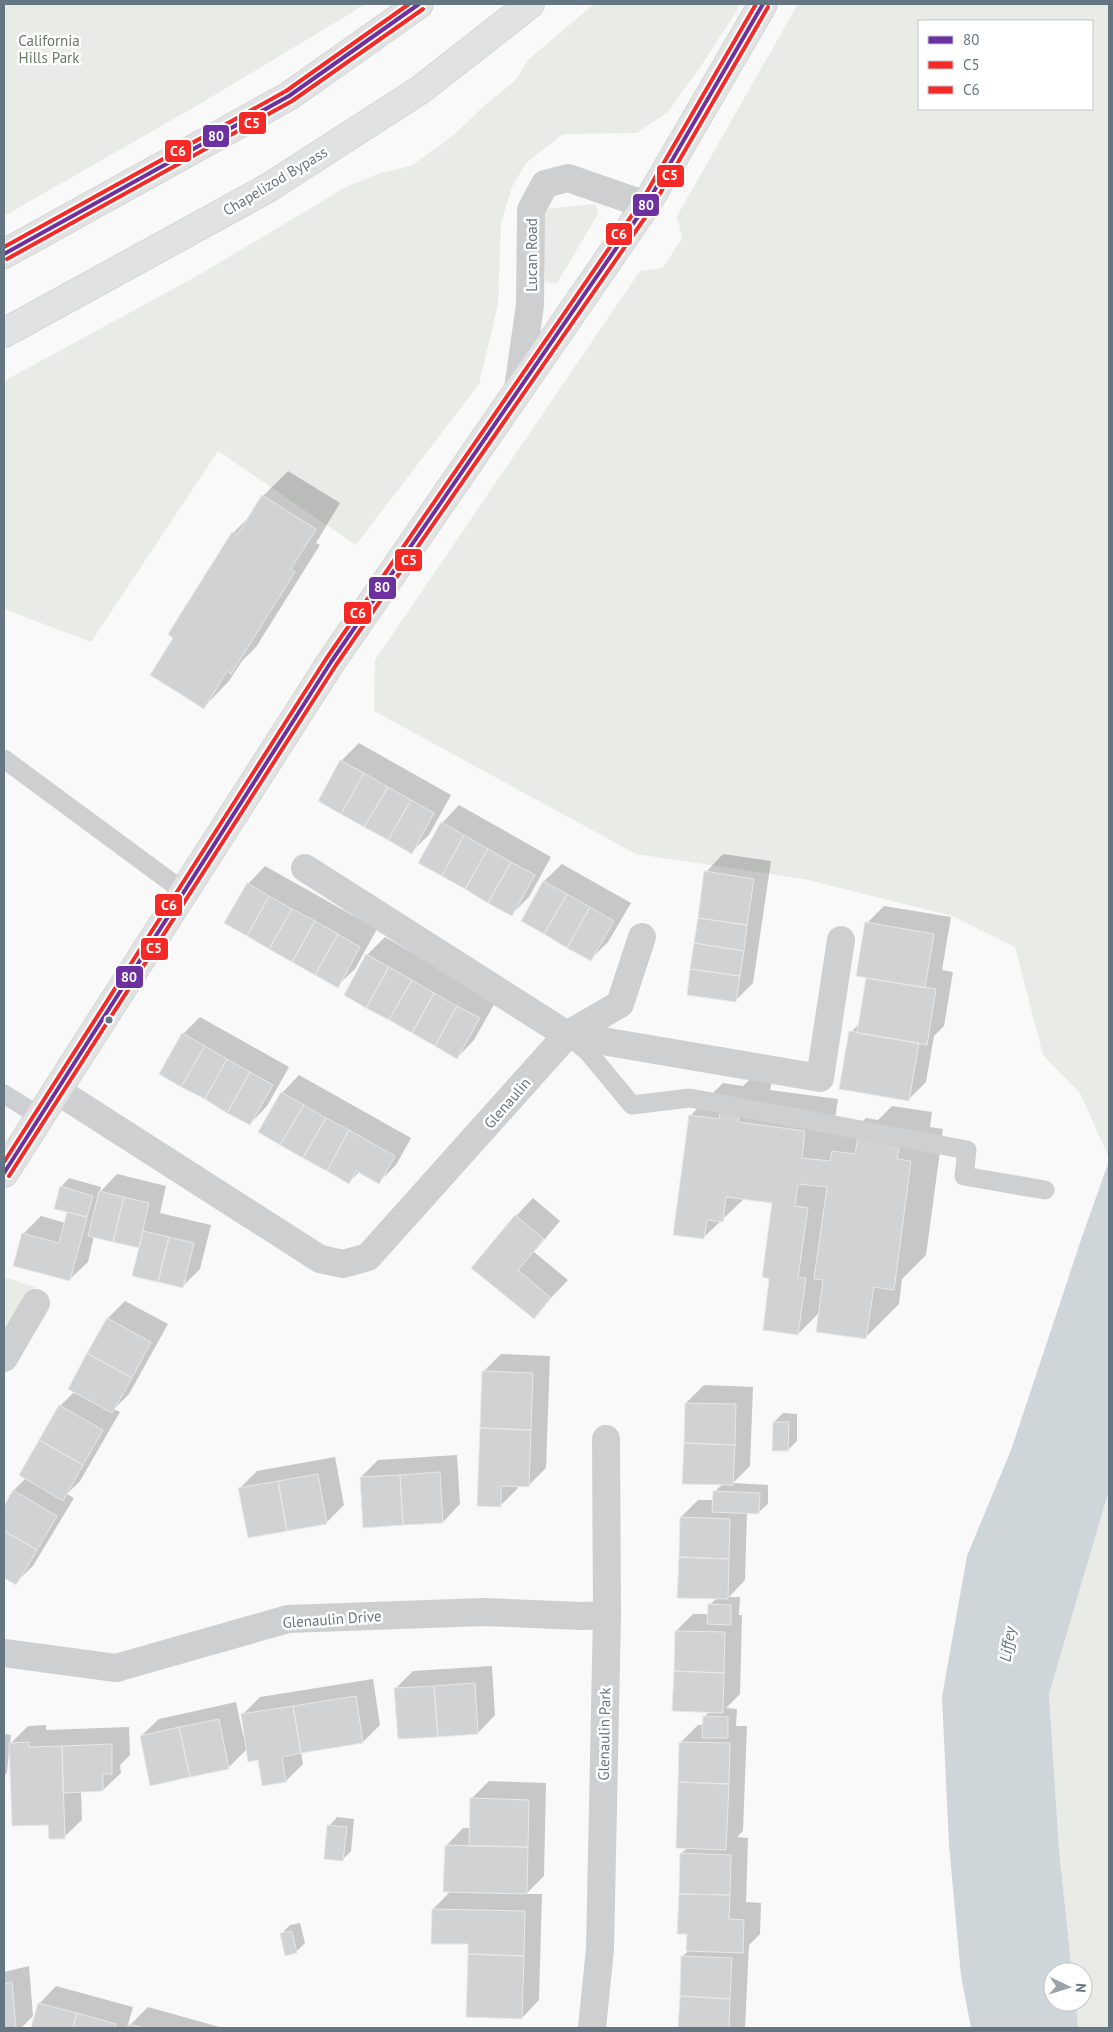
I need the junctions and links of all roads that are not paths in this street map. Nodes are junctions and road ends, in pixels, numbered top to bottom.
1 (419, 4) edge
2 (530, 4) edge
3 (763, 4) edge
4 (646, 205) junction
5 (4, 254) edge
6 (4, 333) edge
7 (518, 389) junction
8 (4, 759) edge
9 (305, 868) dead end
10 (183, 891) junction
11 (642, 937) dead end
12 (842, 940) dead end
13 (567, 1034) junction
14 (56, 1090) junction
15 (4, 1094) edge
16 (39, 1116) junction
17 (7, 1159) edge
18 (1045, 1190) dead end
19 (36, 1303) dead end
20 (4, 1358) edge
21 (606, 1439) dead end
22 (607, 1615) junction
23 (4, 1653) edge
24 (592, 2028) edge

1 - 5 main road
2 - 6 main road, Chapelizod Bypass
3 - 4 main road
4 - 7 main road, Lucan Road
4 - 7 street, Lucan Road
7 - 10 main road, Lucan Road
8 - 10 lane
9 - 13 street
10 - 14 main road, Lucan Road
11 - 13 street, Glenaulin
12 - 13 street
13 - 14 street, Glenaulin
13 - 18 lane
14 - 16 main road, Lucan Road
15 - 16 lane
16 - 17 main road, Lucan Road
19 - 20 street
21 - 22 street, Glenaulin Park
22 - 23 street, Glenaulin Drive
22 - 24 street, Glenaulin Park

